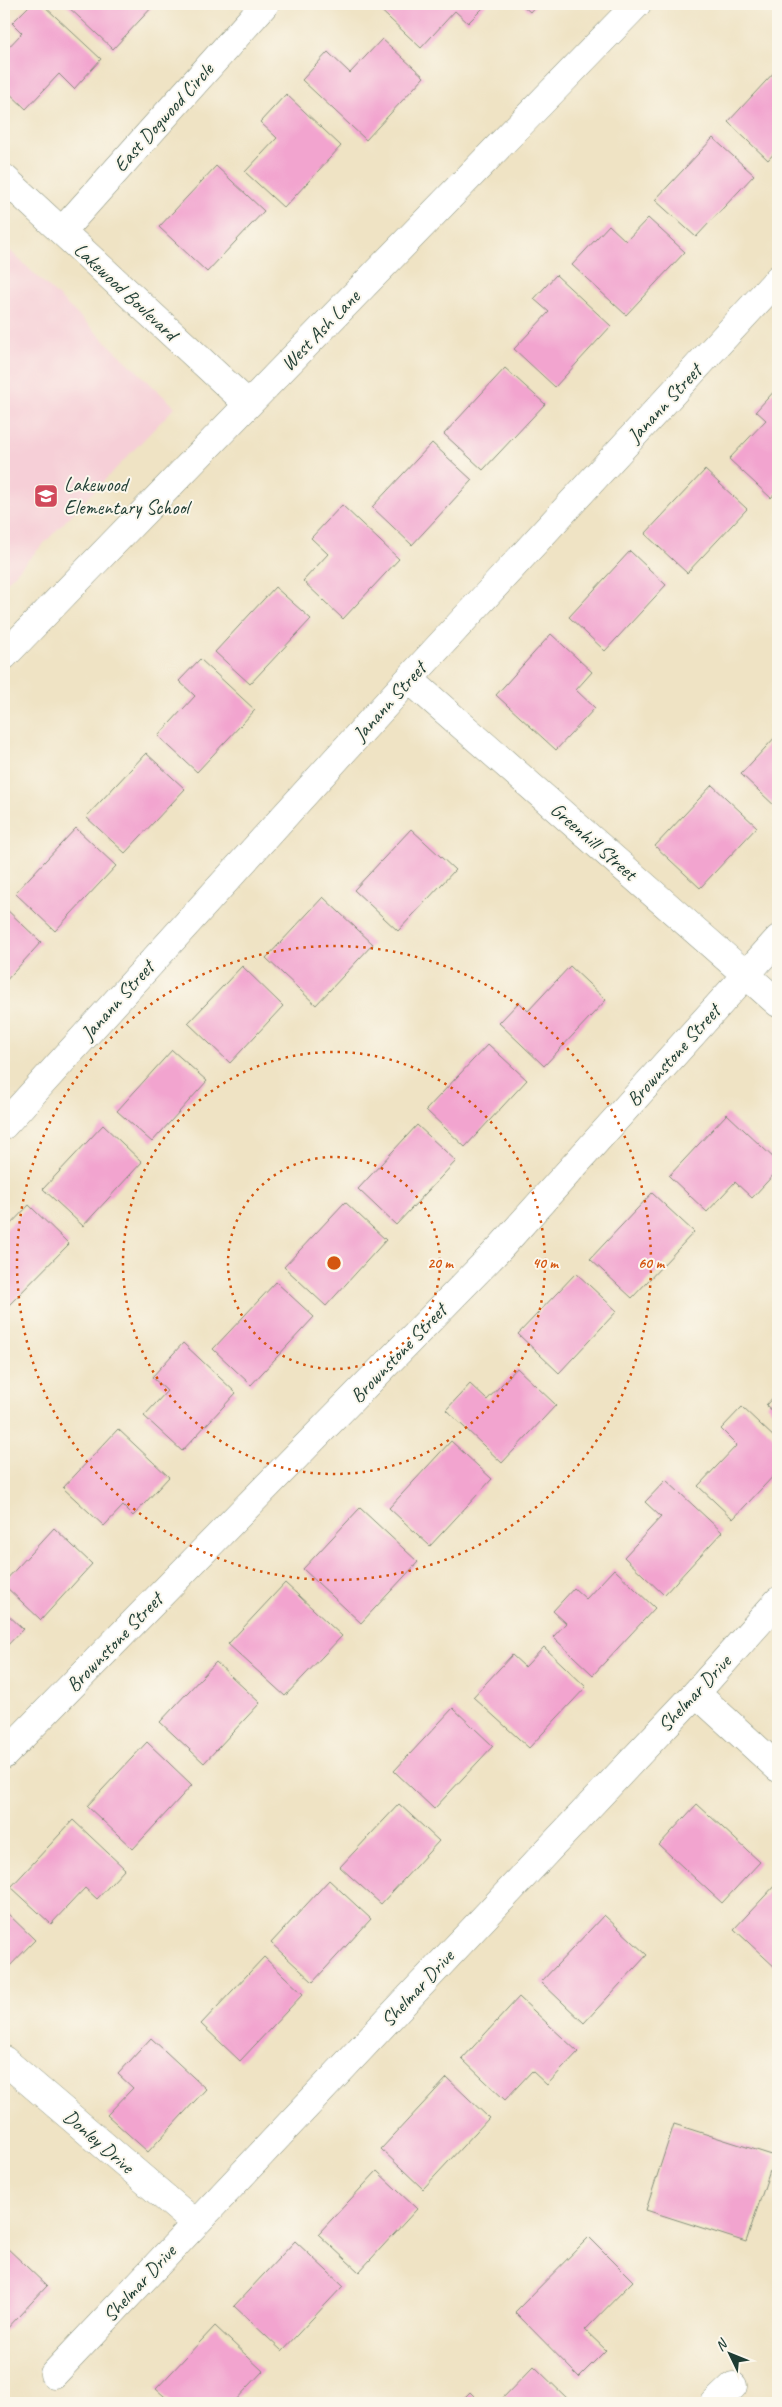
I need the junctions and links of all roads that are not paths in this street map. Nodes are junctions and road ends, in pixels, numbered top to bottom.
1 (265, 4) edge
2 (637, 4) edge
3 (4, 178) edge
4 (62, 231) junction
5 (778, 280) edge
6 (248, 404) junction
7 (4, 656) edge
8 (409, 679) junction
9 (778, 938) edge
10 (746, 974) junction
11 (778, 1003) edge
12 (4, 1125) edge
13 (778, 1600) edge
14 (696, 1693) junction
15 (4, 1755) edge
16 (778, 1768) edge
17 (4, 2060) edge
18 (195, 2223) junction
19 (54, 2374) dead end

1 - 4 street, East Dogwood Circle
2 - 6 street, West Ash Lane
3 - 4 street, Lakewood Boulevard
4 - 6 street, Lakewood Boulevard
5 - 8 street, Janann Street
6 - 7 street, West Ash Lane
8 - 10 street, Greenhill Street
8 - 12 street, Janann Street
9 - 10 street, Brownstone Street
10 - 11 street, Greenhill Street
10 - 15 street, Brownstone Street
13 - 14 street, Shelmar Drive
14 - 16 street
14 - 18 street, Shelmar Drive
17 - 18 street, Donley Drive
18 - 19 street, Shelmar Drive

